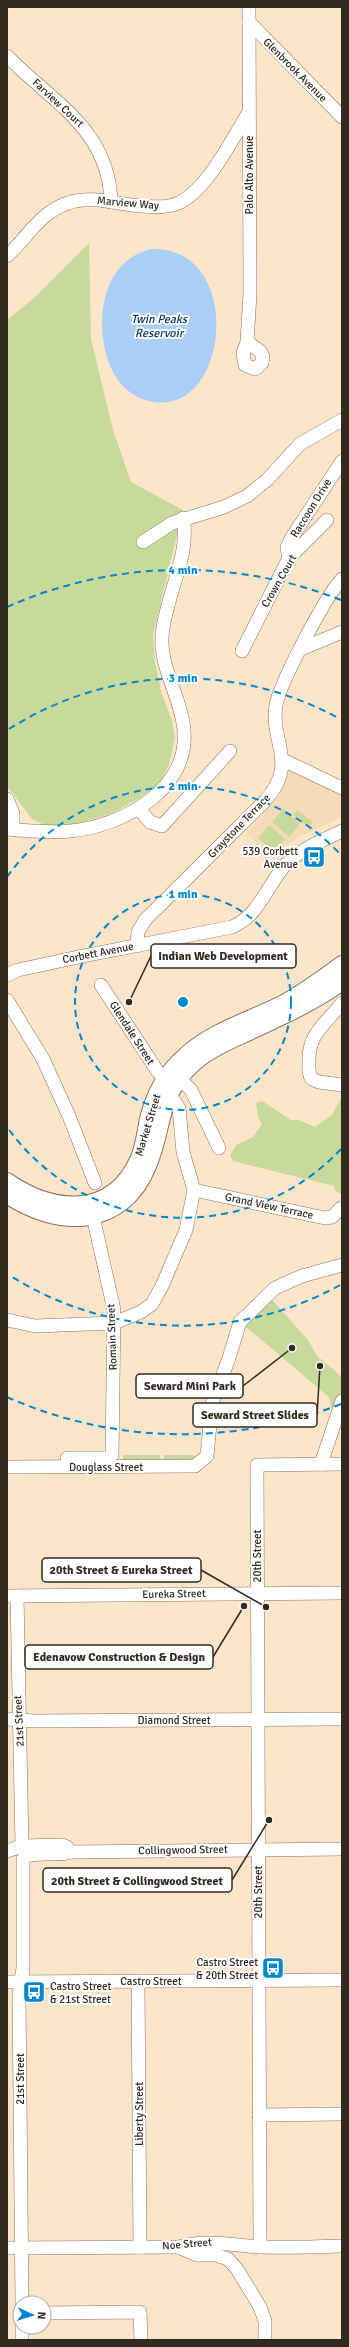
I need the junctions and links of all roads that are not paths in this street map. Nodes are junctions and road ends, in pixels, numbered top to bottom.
1 (249, 7) edge
2 (249, 22) junction
3 (7, 56) edge
4 (249, 112) junction
5 (342, 117) edge
6 (112, 202) junction
7 (7, 256) edge
8 (247, 342) dead end
9 (342, 420) edge
10 (342, 461) edge
11 (183, 518) junction
12 (327, 520) dead end
13 (143, 542) dead end
14 (290, 558) junction
15 (342, 579) edge
16 (342, 632) edge
17 (301, 649) junction
18 (242, 651) dead end
19 (230, 751) dead end
20 (283, 760) junction
21 (342, 788) edge
22 (7, 799) edge
23 (140, 808) junction
24 (10, 829) edge
25 (342, 830) edge
26 (137, 946) junction
27 (341, 973) edge
28 (7, 975) edge
29 (101, 985) dead end
30 (7, 1000) edge
31 (342, 1002) edge
32 (171, 1084) junction
33 (342, 1085) edge
34 (219, 1148) dead end
35 (7, 1181) edge
36 (95, 1183) dead end
37 (194, 1190) junction
38 (7, 1195) edge
39 (341, 1208) dead end
40 (93, 1216) junction
41 (342, 1265) edge
42 (9, 1318) edge
43 (114, 1323) junction
44 (342, 1401) edge
45 (108, 1458) joint
46 (7, 1459) edge
47 (321, 1464) junction
48 (342, 1464) edge
49 (7, 1467) edge
50 (257, 1593) junction
51 (342, 1593) edge
52 (12, 1596) edge
53 (13, 1719) edge
54 (342, 1719) edge
55 (257, 1720) junction
56 (342, 1849) edge
57 (258, 1850) junction
58 (7, 1851) edge
59 (23, 1851) junction
60 (342, 1980) edge
61 (138, 1981) junction
62 (258, 1981) junction
63 (7, 1982) edge
64 (22, 1982) junction
65 (342, 2114) edge
66 (259, 2115) junction
67 (342, 2246) edge
68 (140, 2247) junction
69 (178, 2247) junction
70 (260, 2247) junction
71 (7, 2248) edge
72 (21, 2248) junction
73 (22, 2295) edge
74 (52, 2314) edge
75 (141, 2340) edge
76 (265, 2340) edge

1 - 2 street, Palo Alto Avenue
2 - 4 street, Palo Alto Avenue
2 - 5 street, Glenbrook Avenue
3 - 6 street, Farview Court
4 - 6 street, Marview Way
4 - 8 street, Palo Alto Avenue
6 - 7 street, Marview Way
9 - 11 street
10 - 14 street, Raccoon Drive
11 - 13 street
11 - 23 street
12 - 14 street, Crown Court
14 - 18 street, Crown Court
15 - 17 street, Graystone Terrace
16 - 17 street
17 - 20 street, Graystone Terrace
19 - 23 street
20 - 21 street
20 - 26 street, Graystone Terrace
22 - 24 street
23 - 24 street
25 - 26 street, Corbett Avenue
26 - 28 street, Corbett Avenue
27 - 32 main road, Market Street
29 - 32 street, Glendale Street
30 - 36 street
31 - 33 street
32 - 34 street
32 - 35 main road, Market Street
32 - 37 street
32 - 40 main road, Market Street
37 - 39 street, Grand View Terrace
37 - 43 street
38 - 40 main road, Market Street
40 - 43 street, Romain Street
41 - 49 street, Douglass Street
42 - 43 street
43 - 45 street, Romain Street
44 - 47 street
45 - 46 street, Douglass Street
47 - 48 street
47 - 50 street, 20th Street
50 - 51 street, Eureka Street
50 - 52 street, Eureka Street
50 - 55 street, 20th Street
52 - 53 street, 21st Street
53 - 55 street, Diamond Street
53 - 59 street, 21st Street
54 - 55 street, Diamond Street
55 - 57 street, 20th Street
56 - 57 street, Collingwood Street
57 - 59 street, Collingwood Street
57 - 62 street, 20th Street
58 - 59 street, Collingwood Street
59 - 64 street, 21st Street
60 - 62 street, Castro Street
61 - 62 street, Castro Street
61 - 64 street, Castro Street
61 - 68 street, Liberty Street
62 - 66 street, 20th Street
63 - 64 street, Castro Street
64 - 72 street, 21st Street
65 - 66 street
66 - 70 street, 20th Street
67 - 70 street, Noe Street
68 - 69 street, Noe Street
68 - 72 street, Noe Street
69 - 70 street, Noe Street
69 - 76 street
71 - 72 street, Noe Street
72 - 73 street, 21st Street
74 - 75 street

